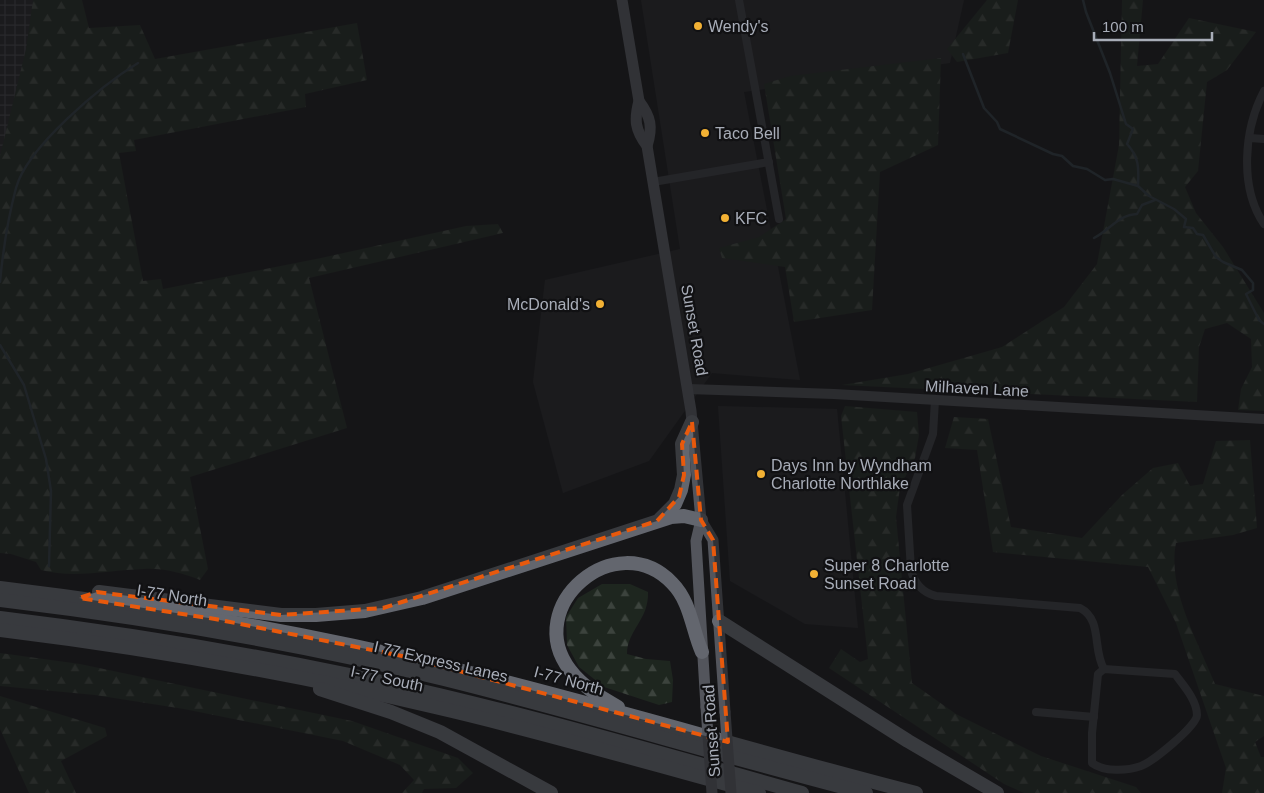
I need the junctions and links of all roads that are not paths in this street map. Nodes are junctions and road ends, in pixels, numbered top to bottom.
1 (622, 0) edge
2 (740, 0) edge
3 (1264, 90) edge
4 (1250, 138) junction
5 (1264, 139) edge
6 (769, 162) junction
7 (653, 182) junction
8 (779, 219) dead end
9 (1264, 224) edge
10 (688, 389) junction
11 (935, 400) junction
12 (1264, 419) edge
13 (692, 422) junction
14 (702, 520) junction
15 (657, 521) junction
16 (0, 588) edge
17 (79, 598) junction
18 (0, 600) edge
19 (0, 618) edge
20 (719, 621) junction
21 (0, 630) edge
22 (702, 652) junction
23 (1104, 668) junction
24 (255, 669) junction
25 (1036, 712) dead end
26 (633, 716) junction
27 (1094, 717) junction
28 (552, 793) edge
29 (712, 793) edge
30 (731, 793) edge
31 (759, 793) edge
32 (802, 793) edge
33 (866, 793) edge
34 (916, 793) edge
35 (997, 793) edge

1 - 7 main road, Sunset Road
2 - 6 street
3 - 4 street
4 - 5 street
4 - 9 street
6 - 7 street
6 - 8 street
7 - 10 main road, Sunset Road
10 - 11 street, Milhaven Lane
10 - 13 main road, Sunset Road
11 - 12 street, Milhaven Lane
11 - 23 street
13 - 14 main road, Sunset Road
13 - 15 highway
14 - 15 highway
14 - 20 main road, Sunset Road
14 - 22 main road, Sunset Road
15 - 17 highway
16 - 17 highway, I-77 North
17 - 26 highway, I-77 North
18 - 33 highway, I 77 Express Lanes
19 - 32 highway, I 77 Express Lanes
20 - 30 main road, Sunset Road, bridge
20 - 35 highway
21 - 24 highway, I-77 South
22 - 26 highway
22 - 29 main road, Sunset Road, bridge
23 - 27 street
23 - 27 street
24 - 28 highway
24 - 31 highway, I-77 South
25 - 27 street
26 - 34 highway, I-77 North

